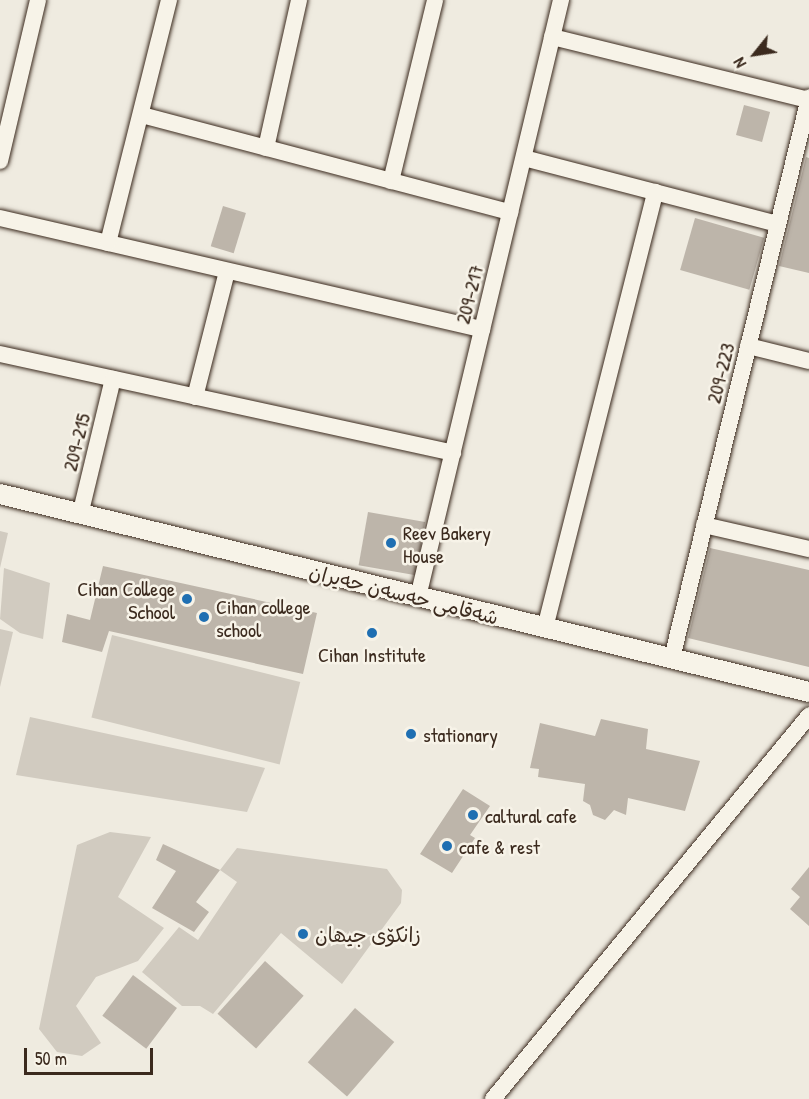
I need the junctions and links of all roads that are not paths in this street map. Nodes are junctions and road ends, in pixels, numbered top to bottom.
1 (38, 0) edge
2 (169, 0) edge
3 (299, 0) edge
4 (435, 0) edge
5 (561, 0) edge
6 (552, 37) junction
7 (809, 99) edge
8 (142, 115) junction
9 (266, 148) junction
10 (524, 158) junction
11 (0, 162) edge
12 (391, 181) junction
13 (655, 192) junction
14 (510, 212) junction
15 (0, 218) edge
16 (778, 224) junction
17 (108, 243) junction
18 (227, 270) junction
19 (482, 329) junction
20 (748, 346) junction
21 (0, 354) edge
22 (809, 361) edge
23 (113, 379) junction
24 (195, 397) junction
25 (453, 453) junction
26 (0, 495) edge
27 (80, 515) junction
28 (705, 525) junction
29 (809, 549) edge
30 (418, 597) junction
31 (545, 628) junction
32 (672, 658) junction
33 (809, 692) edge
34 (809, 715) edge
35 (493, 1099) edge

1 - 11 street
2 - 8 street
3 - 9 street
4 - 12 street
5 - 6 street, 209-217
6 - 7 street
6 - 10 street, 209-217
7 - 16 street, 209-223
8 - 9 street
8 - 17 street
9 - 12 street
10 - 13 street
10 - 14 street, 209-217
12 - 14 street
13 - 16 street
13 - 31 street
14 - 19 street, 209-217
15 - 17 street
16 - 20 street, 209-223
17 - 18 street
18 - 19 street
18 - 24 street
19 - 25 street, 209-217
20 - 22 street
20 - 28 street, 209-223
21 - 23 street
23 - 24 street
23 - 27 street, 209-215
24 - 25 street
25 - 30 street, 209-217
26 - 27 street, شەقامی حەسەن حەیران
27 - 30 street, شەقامی حەسەن حەیران
28 - 29 street
28 - 32 street, 209-223
30 - 31 street, شەقامی حەسەن حەیران
31 - 32 street, شەقامی حەسەن حەیران
32 - 33 street, شەقامی حەسەن حەیران
34 - 35 street

